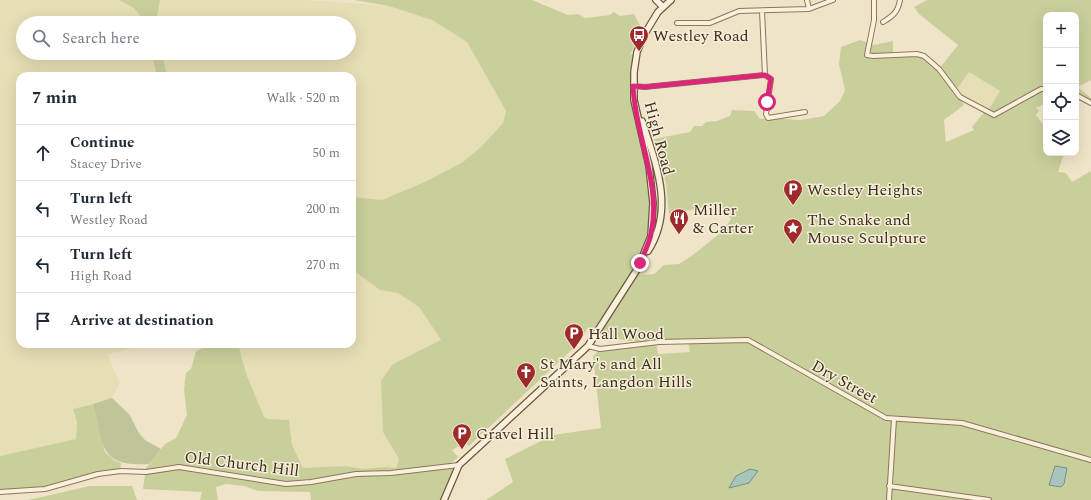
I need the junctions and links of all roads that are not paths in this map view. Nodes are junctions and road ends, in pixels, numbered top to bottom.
1 (656, 0) edge
2 (671, 0) edge
3 (807, 0) edge
4 (833, 0) edge
5 (874, 0) edge
6 (900, 0) edge
7 (662, 8) junction
8 (809, 9) junction
9 (762, 11) junction
10 (883, 22) dead end
11 (677, 23) dead end
12 (765, 75) junction
13 (633, 86) junction
14 (1043, 89) edge
15 (1079, 97) edge
16 (1091, 103) edge
17 (805, 112) dead end
18 (640, 263) junction
19 (588, 346) junction
20 (894, 419) junction
21 (1091, 460) edge
22 (459, 465) junction
23 (890, 486) junction
24 (0, 492) edge
25 (444, 500) edge
26 (889, 500) edge
27 (989, 500) edge

1 - 7 main road
2 - 7 main road, High Road
3 - 8 street
4 - 8 street
5 - 14 street
6 - 10 street
7 - 13 main road, High Road
8 - 9 street
9 - 11 street
9 - 12 street
12 - 13 street
12 - 17 street
13 - 18 main road, High Road
13 - 18 main road, High Road
15 - 16 street
18 - 19 main road, High Road
19 - 20 street, Dry Street
19 - 22 main road, High Road
20 - 21 street, Dry Street
20 - 23 street
22 - 24 street, Old Church Hill
22 - 25 main road
23 - 26 street
23 - 27 street

